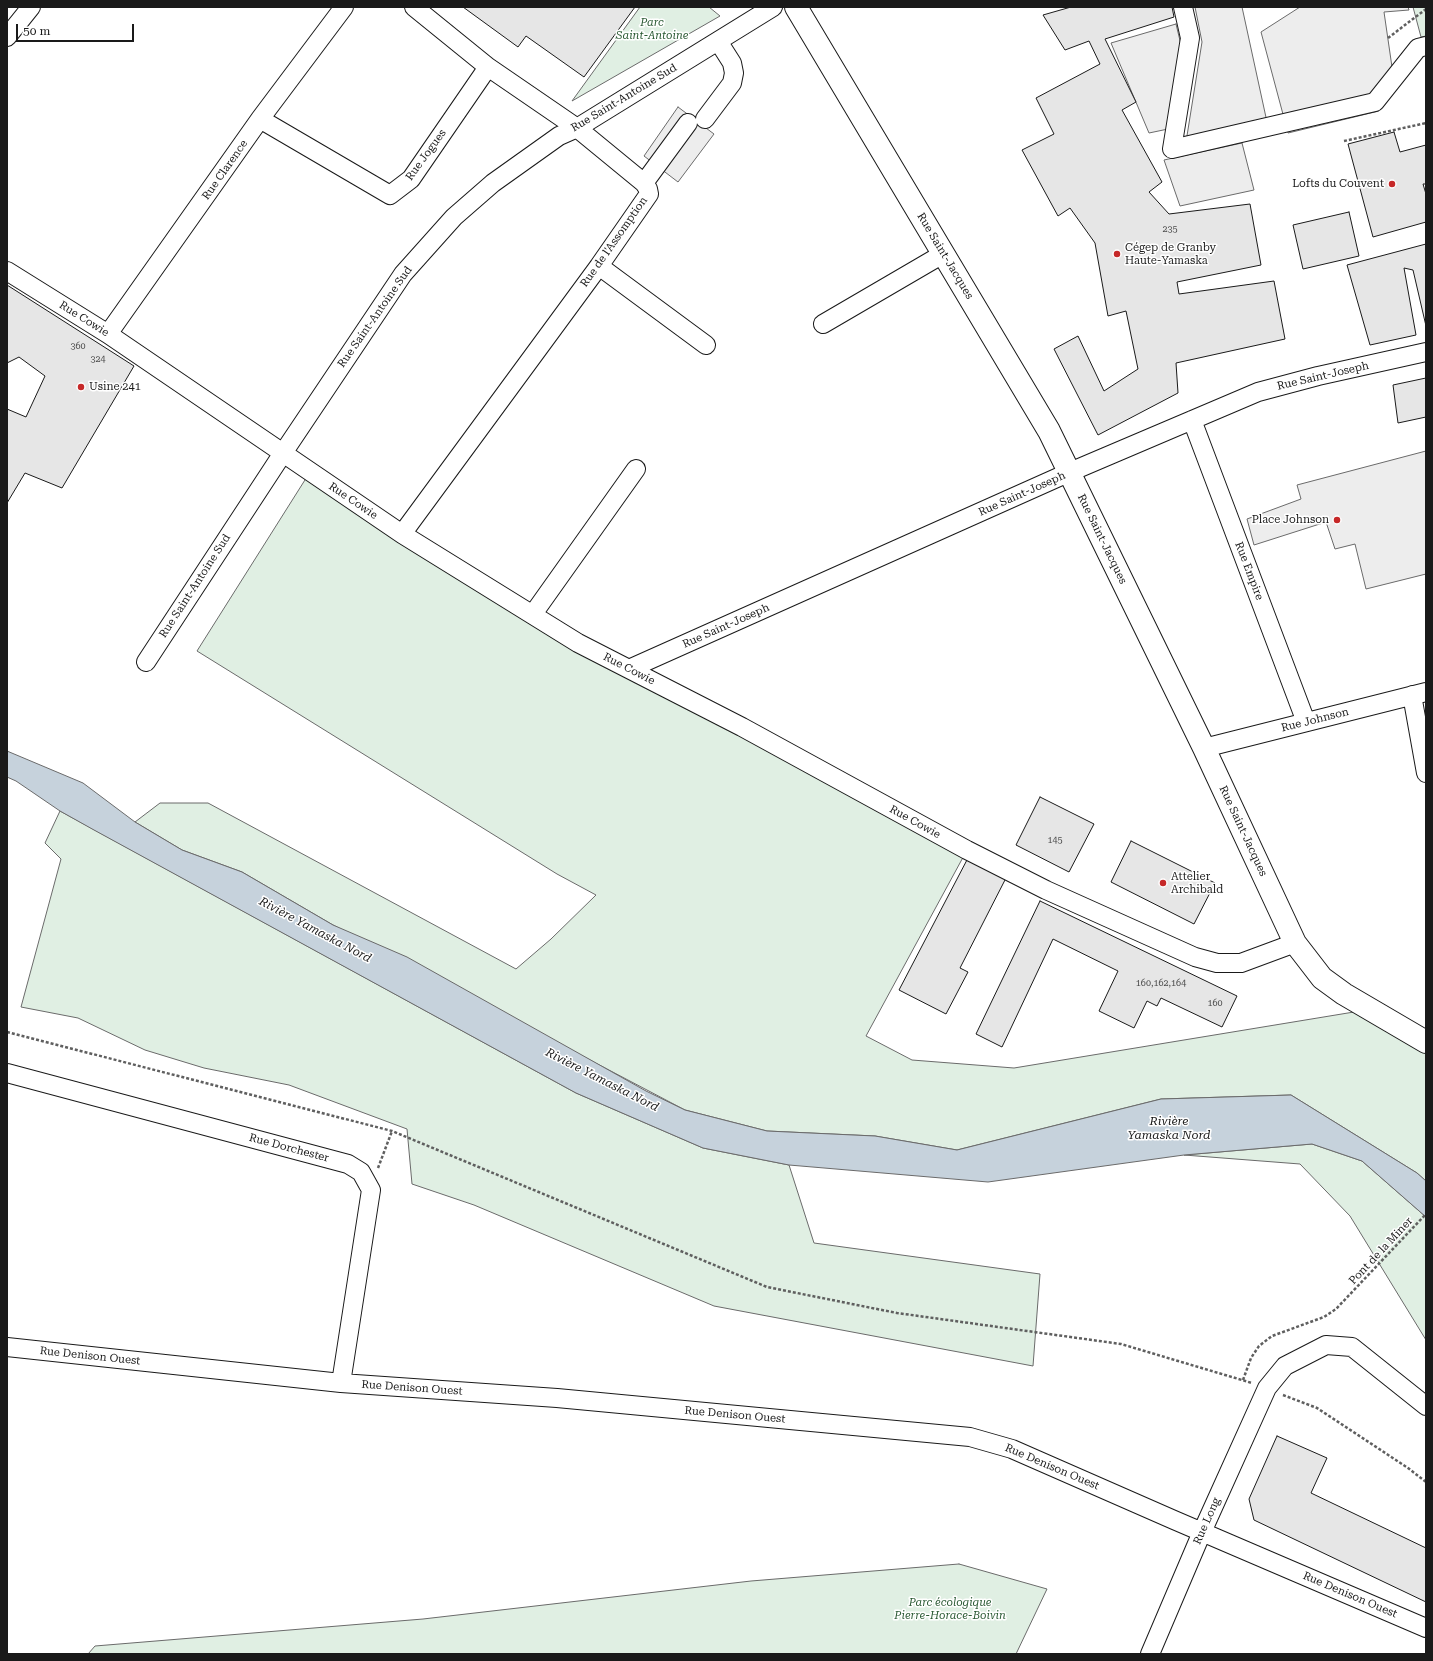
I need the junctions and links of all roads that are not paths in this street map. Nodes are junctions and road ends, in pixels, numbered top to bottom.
1 (344, 7) edge
2 (414, 7) edge
3 (773, 7) edge
4 (796, 7) edge
5 (1183, 7) edge
6 (27, 8) edge
7 (7, 37) edge
8 (718, 41) junction
9 (1426, 46) edge
10 (488, 67) junction
11 (260, 119) junction
12 (577, 128) junction
13 (644, 183) junction
14 (943, 254) junction
15 (599, 266) junction
16 (7, 271) edge
17 (822, 324) dead end
18 (108, 334) junction
19 (706, 345) dead end
20 (1426, 352) edge
21 (1192, 420) junction
22 (283, 453) junction
23 (636, 469) dead end
24 (1070, 472) junction
25 (402, 534) junction
26 (533, 614) junction
27 (146, 662) dead end
28 (629, 669) junction
29 (1419, 694) edge
30 (1306, 722) junction
31 (1204, 748) junction
32 (1426, 773) edge
33 (1295, 943) junction
34 (1426, 1042) edge
35 (7, 1073) edge
36 (7, 1347) edge
37 (341, 1383) junction
38 (1426, 1406) edge
39 (1202, 1532) junction
40 (1426, 1628) edge
41 (1150, 1654) edge

1 - 11 street, Rue Clarence
2 - 10 street, Rue de l'Assomption
3 - 8 street, Rue Saint-Antoine Sud
4 - 14 main road, Rue Saint-Jacques
5 - 9 street
6 - 7 street
8 - 12 street, Rue Saint-Antoine Sud
8 - 13 street
10 - 11 street, Rue Jogues
10 - 12 street, Rue de l'Assomption
11 - 18 street, Rue Clarence
12 - 13 street, Rue de l'Assomption
12 - 22 street, Rue Saint-Antoine Sud
13 - 15 street, Rue de l'Assomption
14 - 17 street
14 - 24 main road, Rue Saint-Jacques
15 - 19 street
15 - 25 street, Rue de l'Assomption
16 - 18 street, Rue Cowie
18 - 22 street, Rue Cowie
20 - 21 street, Rue Saint-Joseph
21 - 24 street, Rue Saint-Joseph
21 - 30 street, Rue Empire
22 - 25 street, Rue Cowie
22 - 27 street, Rue Saint-Antoine Sud
23 - 26 street
24 - 28 street, Rue Saint-Joseph
24 - 31 main road, Rue Saint-Jacques
25 - 26 street, Rue Cowie
26 - 28 street, Rue Cowie
28 - 33 street, Rue Cowie
29 - 30 street, Rue Johnson
29 - 32 street
30 - 31 street, Rue Johnson
31 - 33 main road, Rue Saint-Jacques
33 - 34 main road, Rue Saint-Jacques
35 - 37 street, Rue Dorchester
36 - 37 street, Rue Denison Ouest
37 - 39 street, Rue Denison Ouest
38 - 39 street, Rue Long
39 - 40 street, Rue Denison Ouest
39 - 41 street, Rue Long

